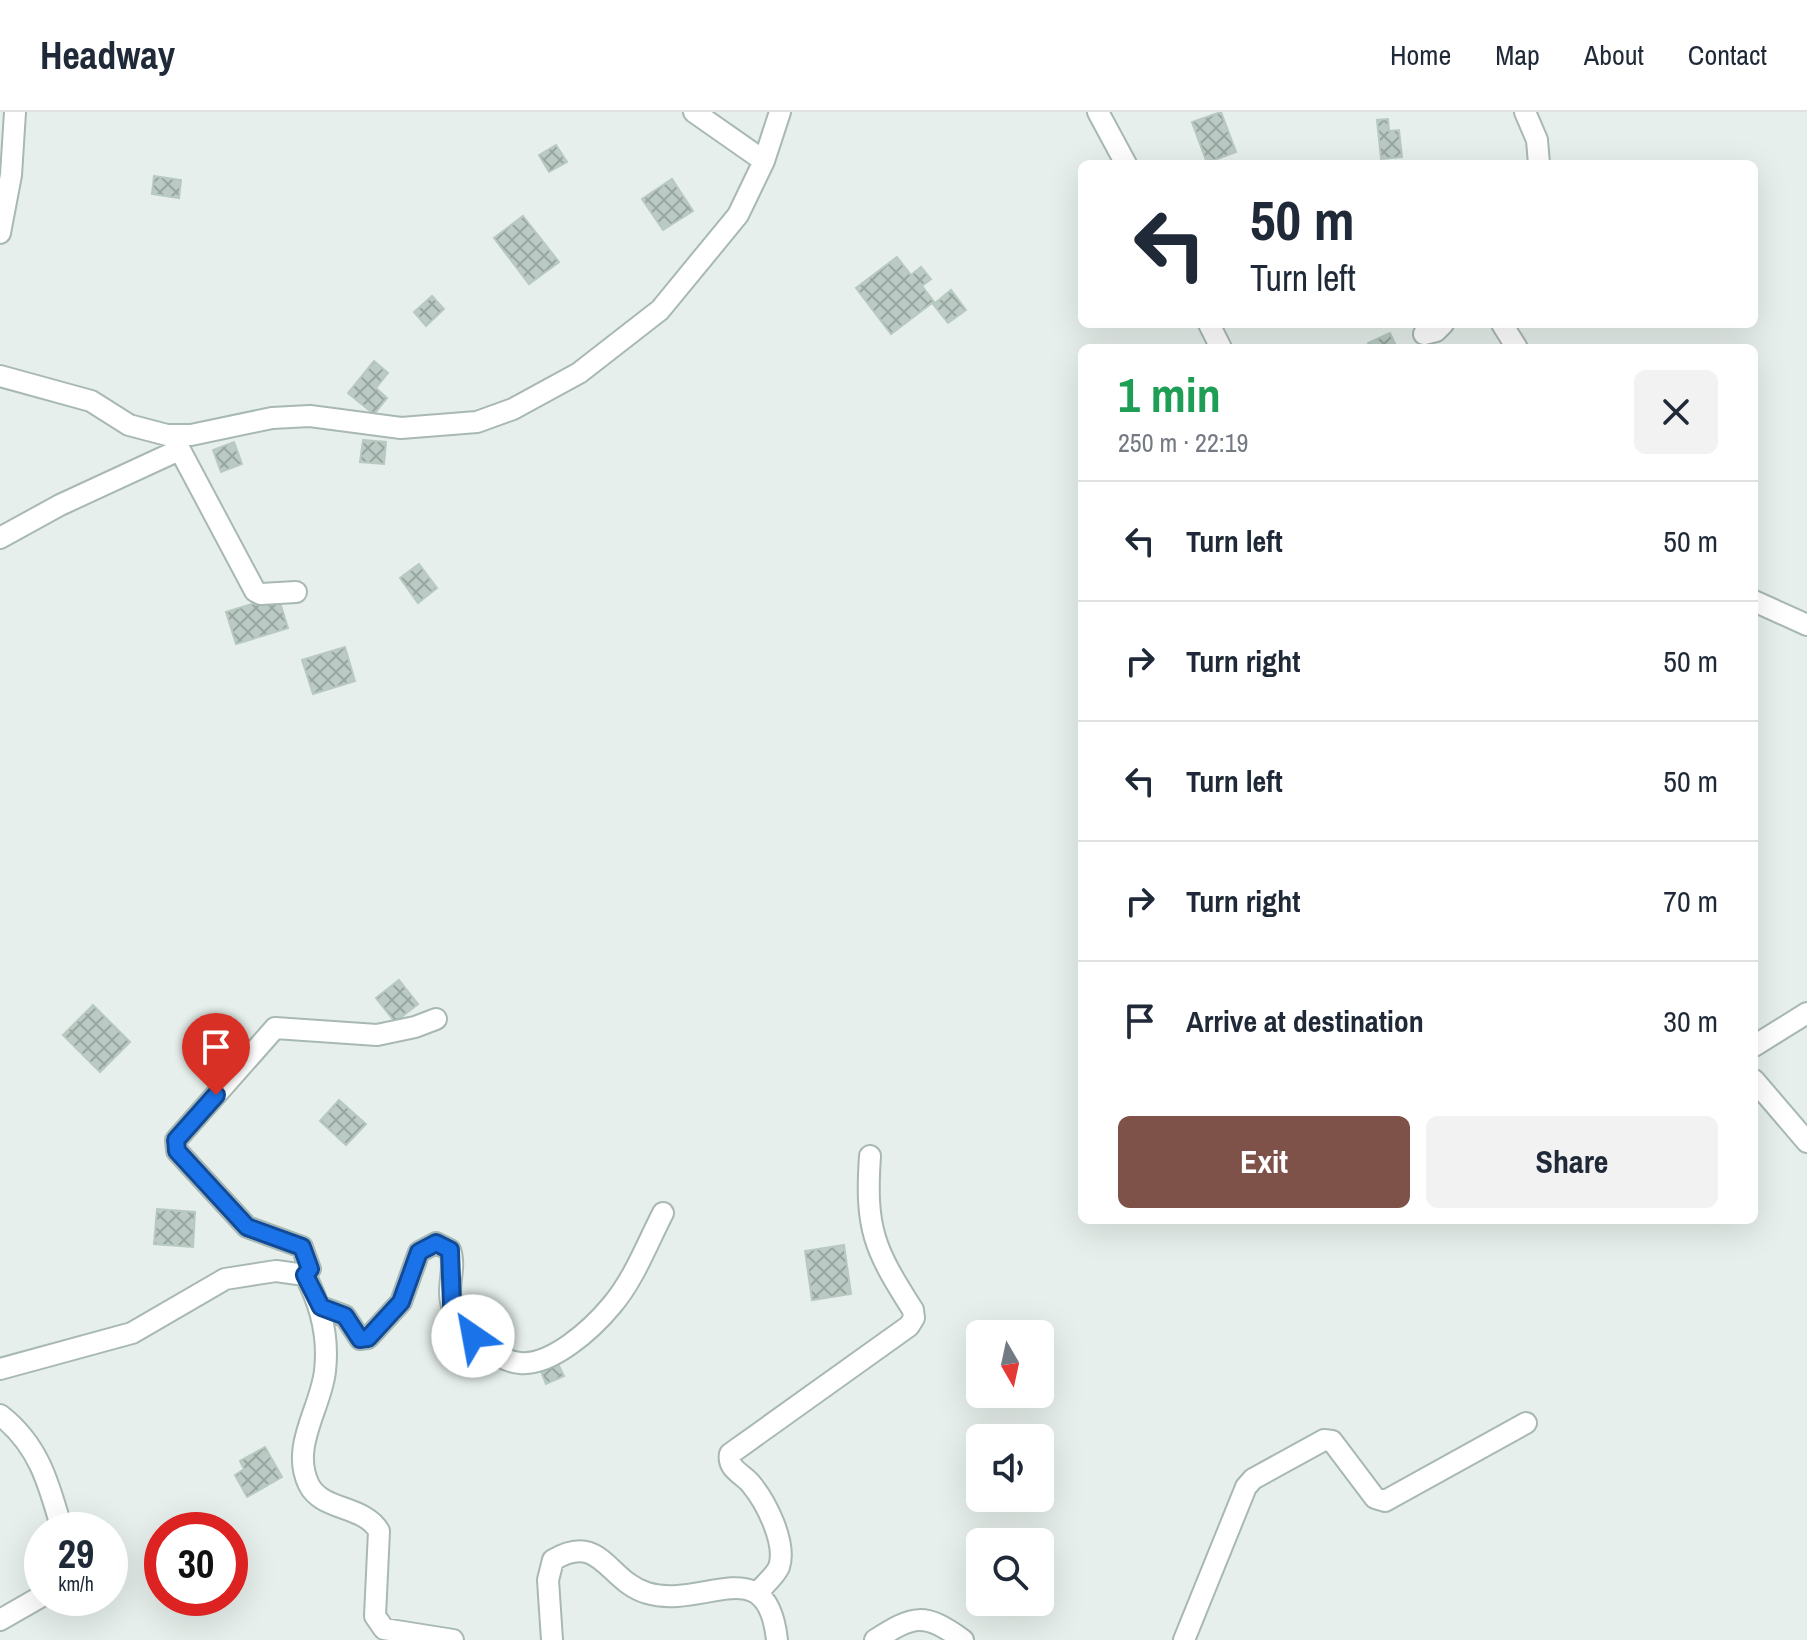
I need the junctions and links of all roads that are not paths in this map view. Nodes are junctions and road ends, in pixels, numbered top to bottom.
1 (15, 112) edge
2 (694, 112) edge
3 (780, 112) edge
4 (1098, 112) edge
5 (1525, 112) edge
6 (1124, 160) edge
7 (1539, 160) edge
8 (764, 161) junction
9 (0, 233) edge
10 (1439, 328) edge
11 (1424, 334) dead end
12 (0, 376) edge
13 (175, 443) junction
14 (0, 538) edge
15 (296, 592) dead end
16 (1758, 603) edge
17 (1807, 625) edge
18 (1807, 1013) edge
19 (436, 1019) dead end
20 (1758, 1044) edge
21 (1758, 1085) edge
22 (1807, 1142) edge
23 (870, 1156) dead end
24 (663, 1213) dead end
25 (305, 1275) junction
26 (321, 1307) junction
27 (0, 1369) edge
28 (0, 1415) edge
29 (1526, 1423) dead end
30 (57, 1512) edge
31 (759, 1591) junction
32 (24, 1606) edge
33 (0, 1620) edge
34 (453, 1640) edge
35 (552, 1640) edge
36 (777, 1640) edge
37 (875, 1640) edge
38 (963, 1640) edge
39 (1184, 1640) edge

1 - 9 street
2 - 8 street
3 - 8 street
4 - 6 street
5 - 7 street
8 - 13 street
10 - 11 street
12 - 13 street
13 - 14 street
13 - 15 street
16 - 17 street
18 - 20 street
19 - 25 street
21 - 22 street
23 - 31 street
24 - 26 street
25 - 26 street
25 - 27 street
26 - 34 street
28 - 30 street
29 - 39 street
31 - 35 street
31 - 36 street
32 - 33 street
37 - 38 street

